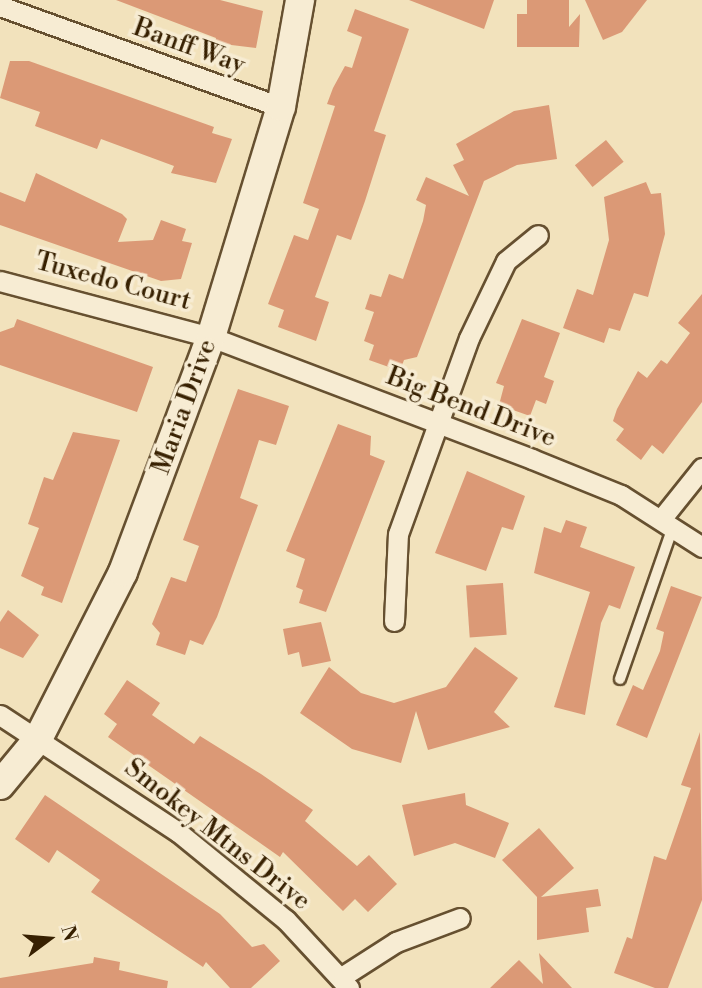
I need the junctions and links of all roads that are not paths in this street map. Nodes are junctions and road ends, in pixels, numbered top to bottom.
1 (300, 0) edge
2 (0, 6) edge
3 (281, 107) junction
4 (538, 235) dead end
5 (0, 281) edge
6 (211, 337) junction
7 (438, 424) junction
8 (702, 468) edge
9 (668, 522) junction
10 (702, 547) edge
11 (394, 621) dead end
12 (620, 679) dead end
13 (0, 715) edge
14 (38, 739) junction
15 (0, 785) edge
16 (460, 918) dead end
17 (346, 982) edge

1 - 3 street, Maria Drive
2 - 3 street, Banff Way
3 - 6 street, Maria Drive
4 - 7 street
5 - 6 street, Tuxedo Court
6 - 7 street, Big Bend Drive
6 - 14 street, Maria Drive
7 - 9 street, Big Bend Drive
7 - 11 street
8 - 9 street
9 - 10 street, Big Bend Drive
9 - 12 lane
13 - 14 street, Smokey Mtns Drive
14 - 15 street, Maria Drive
14 - 17 street, Smokey Mtns Drive
16 - 17 street

